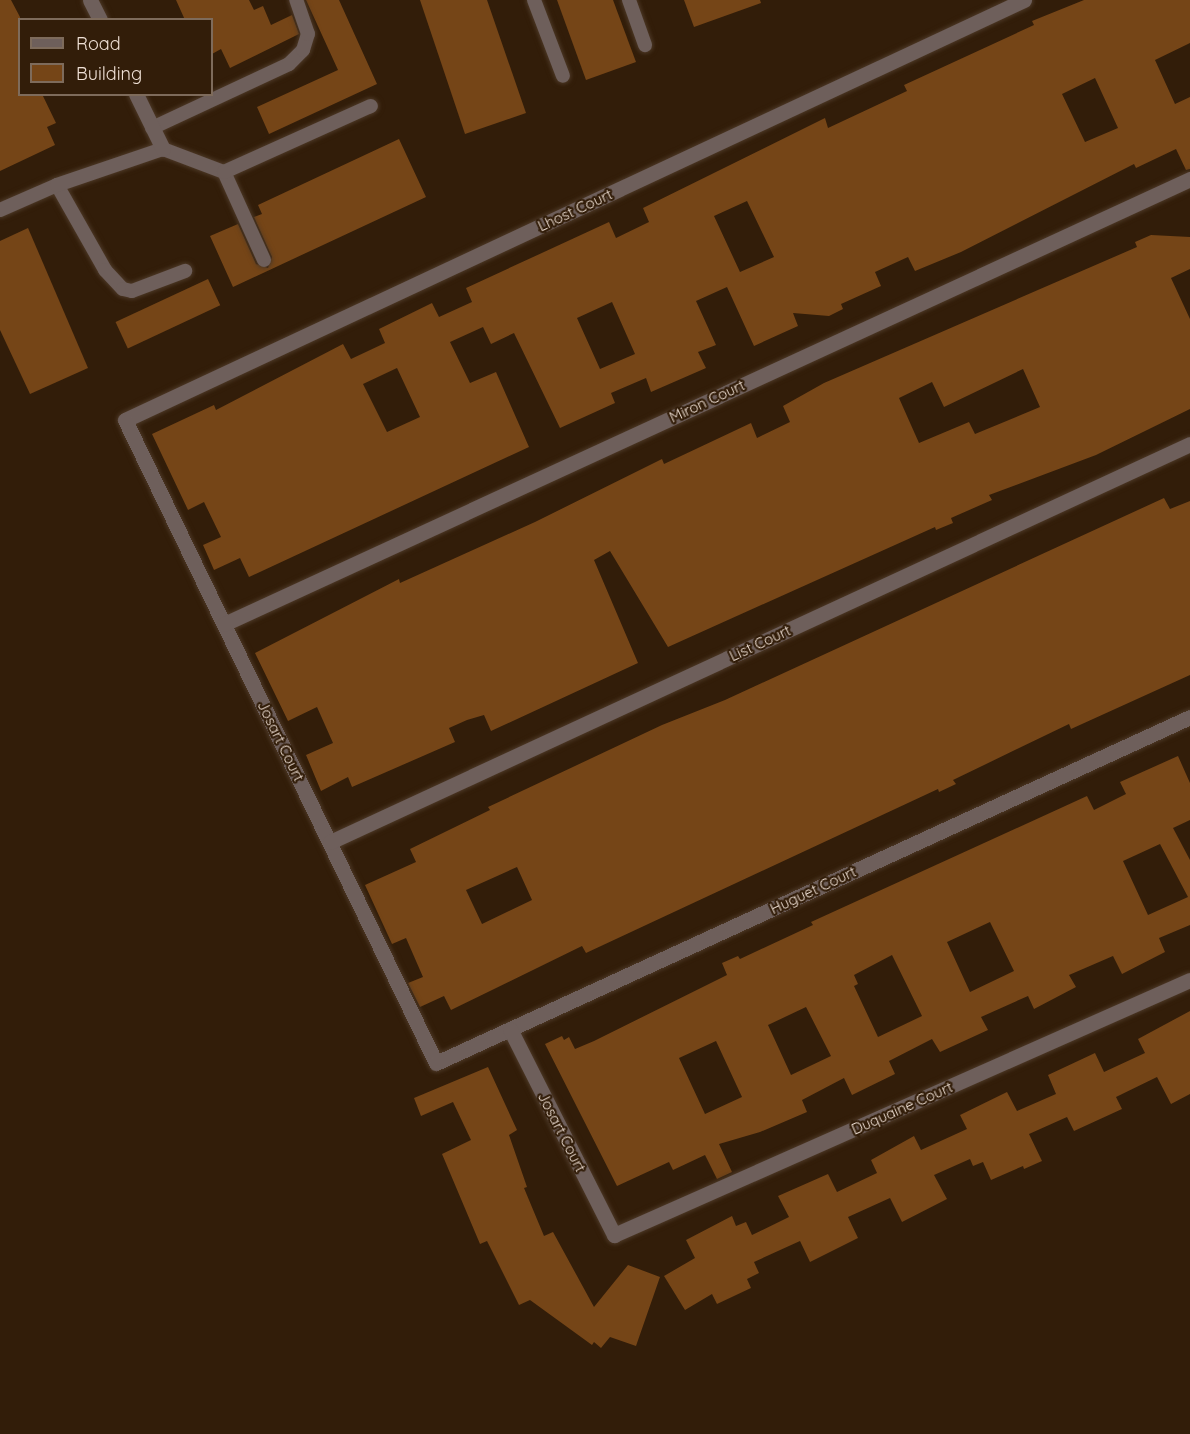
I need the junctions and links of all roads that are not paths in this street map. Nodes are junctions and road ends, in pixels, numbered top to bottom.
1 (90, 0) edge
2 (296, 0) edge
3 (534, 0) edge
4 (629, 0) edge
5 (1024, 0) edge
6 (99, 18) edge
7 (645, 45) dead end
8 (563, 76) dead end
9 (137, 96) edge
10 (371, 106) dead end
11 (152, 128) junction
12 (163, 149) junction
13 (224, 172) junction
14 (1190, 178) edge
15 (57, 185) junction
16 (0, 210) edge
17 (264, 260) dead end
18 (185, 271) dead end
19 (125, 420) joint
20 (1190, 444) edge
21 (224, 624) junction
22 (1190, 717) edge
23 (330, 842) junction
24 (1190, 980) edge
25 (510, 1029) junction
26 (436, 1063) joint
27 (614, 1235) joint

1 - 6 street
2 - 11 lane
3 - 8 lane
4 - 7 lane
5 - 19 street, Lhost Court
9 - 11 street
10 - 13 lane
11 - 12 street
12 - 13 lane
12 - 15 lane
13 - 17 lane
14 - 21 street, Miron Court
15 - 16 lane
15 - 18 lane
19 - 21 street, Josart Court
20 - 23 street, List Court
21 - 23 street, Josart Court
22 - 25 street, Huguet Court
23 - 26 street, Josart Court
24 - 27 street, Duquaine Court
25 - 26 street, Huguet Court
25 - 27 street, Josart Court

